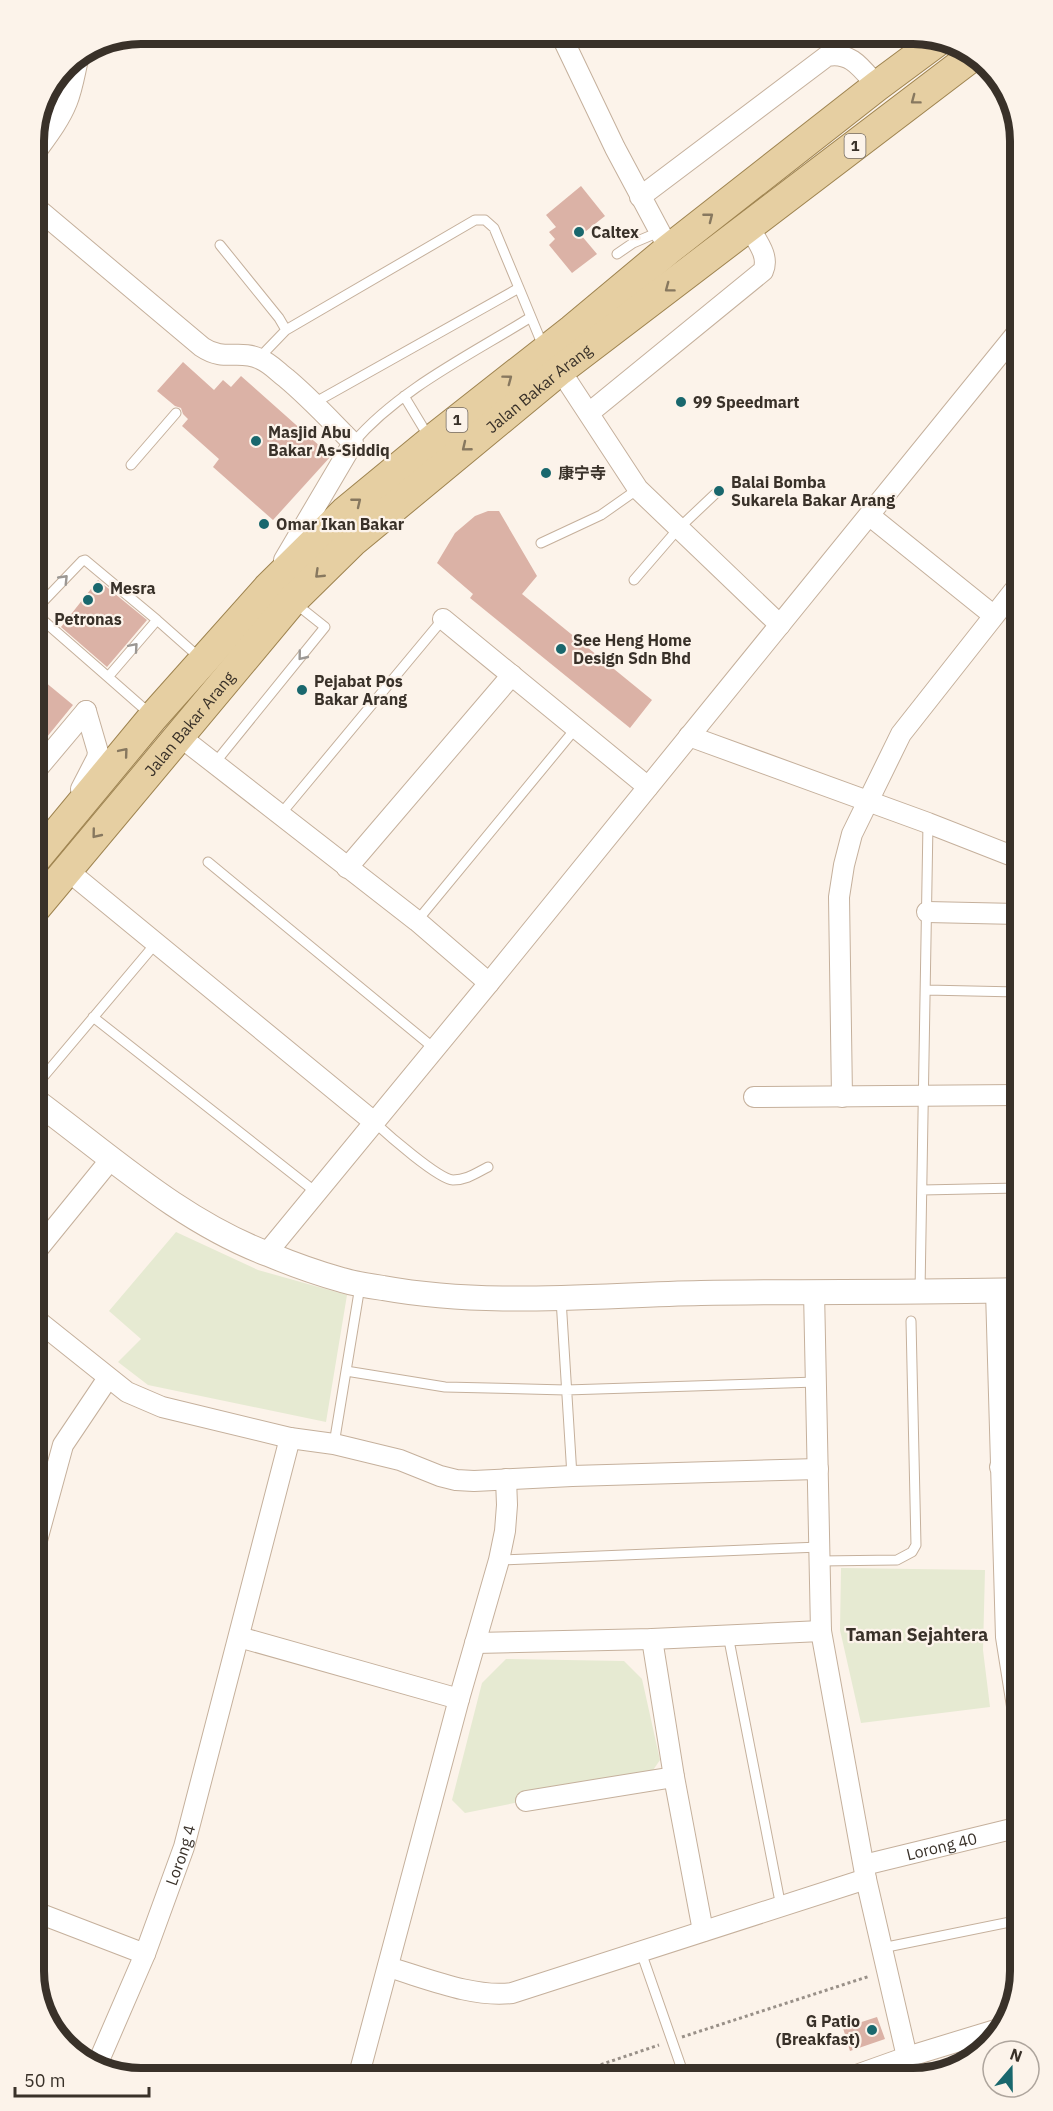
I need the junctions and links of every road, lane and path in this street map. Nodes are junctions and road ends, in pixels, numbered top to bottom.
1 (565, 44) edge
2 (932, 45) edge
3 (958, 54) edge
4 (66, 81) edge
5 (877, 86) junction
6 (44, 140) edge
7 (640, 197) junction
8 (44, 214) edge
9 (749, 226) junction
10 (664, 240) junction
11 (220, 245) dead end
12 (617, 254) dead end
13 (519, 288) junction
14 (531, 317) junction
15 (286, 330) junction
16 (1010, 341) edge
17 (258, 358) junction
18 (553, 361) junction
19 (404, 396) junction
20 (314, 403) junction
21 (176, 413) dead end
22 (589, 413) junction
23 (431, 441) junction
24 (353, 443) junction
25 (131, 465) dead end
26 (638, 489) junction
27 (715, 494) dead end
28 (870, 516) junction
29 (678, 529) junction
30 (541, 543) dead end
31 (634, 580) dead end
32 (280, 594) junction
33 (1010, 595) edge
34 (44, 601) edge
35 (993, 615) junction
36 (443, 619) joint
37 (44, 621) edge
38 (156, 621) junction
39 (780, 625) junction
40 (204, 662) junction
41 (512, 675) junction
42 (108, 677) junction
43 (153, 717) junction
44 (576, 728) junction
45 (178, 735) junction
46 (689, 736) junction
47 (44, 758) edge
48 (214, 764) junction
49 (648, 787) junction
50 (866, 802) junction
51 (280, 816) junction
52 (928, 823) junction
53 (62, 825) junction
54 (44, 848) edge
55 (1010, 852) edge
56 (208, 862) dead end
57 (347, 868) junction
58 (67, 870) junction
59 (44, 898) edge
60 (927, 912) junction
61 (1010, 914) edge
62 (417, 921) junction
63 (156, 943) junction
64 (489, 983) junction
65 (926, 990) junction
66 (1010, 992) edge
67 (93, 1017) junction
68 (435, 1049) junction
69 (44, 1076) edge
70 (1010, 1095) edge
71 (754, 1096) dead end
72 (924, 1096) junction
73 (842, 1097) junction
74 (44, 1117) edge
75 (374, 1122) junction
76 (111, 1159) junction
77 (488, 1167) dead end
78 (1010, 1188) edge
79 (922, 1190) junction
80 (317, 1193) junction
81 (44, 1241) edge
82 (266, 1254) junction
83 (360, 1284) junction
84 (1010, 1290) edge
85 (814, 1291) junction
86 (996, 1291) junction
87 (920, 1292) junction
88 (561, 1297) junction
89 (911, 1321) dead end
90 (44, 1326) edge
91 (346, 1371) junction
92 (108, 1378) junction
93 (816, 1382) junction
94 (566, 1390) junction
95 (290, 1438) junction
96 (334, 1444) junction
97 (1000, 1467) junction
98 (1010, 1467) edge
99 (818, 1469) junction
100 (572, 1476) junction
101 (506, 1479) junction
102 (44, 1515) edge
103 (820, 1554) junction
104 (499, 1560) junction
105 (1010, 1598) edge
106 (821, 1631) junction
107 (728, 1635) junction
108 (239, 1637) junction
109 (652, 1639) junction
110 (475, 1642) junction
111 (459, 1699) junction
112 (674, 1777) junction
113 (526, 1801) dead end
114 (1010, 1830) edge
115 (865, 1872) junction
116 (780, 1907) junction
117 (44, 1915) edge
118 (1010, 1922) edge
119 (703, 1931) junction
120 (882, 1948) junction
121 (641, 1952) junction
122 (145, 1954) junction
123 (388, 1967) junction
124 (887, 1970) junction
125 (986, 2033) edge
126 (671, 2040) junction
127 (367, 2049) junction
128 (907, 2057) junction
129 (100, 2059) edge
130 (361, 2067) edge
131 (364, 2067) edge
132 (591, 2068) edge
133 (681, 2068) edge
134 (876, 2068) edge

1 - 7 street
2 - 5 main road, Jalan Bakar Arang / 1
3 -> 9 main road, Jalan Bakar Arang / 1
4 - 6 street
5 - 7 street
10 -> 5 main road, Jalan Bakar Arang / 1
7 - 10 street
8 - 17 street
9 -> 18 main road, Jalan Bakar Arang / 1
9 - 22 street
10 - 12 lane
10 - 18 main road, Jalan Bakar Arang / 1
11 - 15 lane
13 - 14 lane
13 - 15 lane
13 - 20 lane
14 - 18 lane
14 - 19 lane
15 - 17 lane
16 - 28 street
17 - 20 street
18 - 22 street
23 -> 18 main road, Jalan Bakar Arang / 1
18 -> 32 main road, Jalan Bakar Arang / 1
19 - 23 lane
19 - 24 lane
20 - 24 street
21 - 25 lane
22 - 26 street
32 -> 23 main road, Jalan Bakar Arang / 1
24 - 32 street
26 - 29 street
26 - 30 lane
27 - 29 lane
28 - 35 street
28 - 39 street
29 - 31 lane
29 - 39 street
32 - 40 main road, Jalan Bakar Arang / 1
32 - 45 main road, Jalan Bakar Arang / 1
32 -> 48 lane
33 - 35 street
34 -> 38 lane
35 - 50 street
36 - 41 street
36 - 51 lane
42 -> 37 lane
38 - 40 lane
42 -> 38 lane
39 - 46 street
40 - 43 main road, Jalan Bakar Arang / 1
41 - 44 street
41 - 57 street
42 - 43 lane
53 -> 43 main road, Jalan Bakar Arang / 1
44 - 49 street
44 - 62 lane
45 - 48 street
45 -> 58 main road, Jalan Bakar Arang / 1
46 - 49 street
46 - 50 street
47 - 53 street
48 - 51 street
49 - 64 street
50 - 52 street
50 - 73 street
51 - 57 street
52 - 55 street
52 - 60 lane
53 - 54 main road, Jalan Bakar Arang / 1
56 - 68 lane
57 - 62 street
58 - 59 main road, Jalan Bakar Arang / 1
58 - 63 street
60 - 61 street
60 - 65 lane
62 - 64 street
63 - 67 lane
63 - 75 street
64 - 68 street
65 - 66 lane
65 - 72 lane
67 - 69 lane
67 - 80 lane
68 - 75 street
70 - 72 street
71 - 73 street
72 - 73 street
72 - 79 lane
74 - 76 street
75 - 77 lane
75 - 80 street
76 - 81 street
76 - 82 street
78 - 79 lane
79 - 87 lane
80 - 82 street
82 - 83 street
83 - 88 street
83 - 91 lane
84 - 86 street
85 - 87 street
85 - 88 street
85 - 93 street
86 - 87 street
86 - 97 street
88 - 94 lane
89 - 103 lane
90 - 92 street
91 - 94 lane
91 - 96 lane
92 - 95 street
92 - 102 street
93 - 94 lane
93 - 99 street
94 - 100 lane
95 - 96 street
95 - 108 street, Lorong 4
96 - 101 street
97 - 98 street
97 - 105 street
99 - 100 street
99 - 103 street
100 - 101 street
101 - 104 street
103 - 104 lane
103 - 106 street
104 - 110 street
106 - 107 street
106 - 115 street
107 - 109 street
107 - 116 lane
108 - 111 street
108 - 122 street, Lorong 4
109 - 110 street
109 - 112 street
110 - 111 street
111 - 123 street
112 - 113 street
112 - 119 street
114 - 115 street, Lorong 40
115 - 116 street, Lorong 40
115 - 120 street
116 - 119 street, Lorong 40
117 - 122 street
118 - 120 lane
119 - 121 street, Lorong 40
120 - 124 street
121 - 123 street, Lorong 40
121 - 126 lane
122 - 129 street, Lorong 4
123 - 127 street
124 - 126 path
124 - 128 street
125 - 128 street
126 - 132 path
126 - 133 lane
127 - 130 street
127 - 131 street
128 - 134 street

